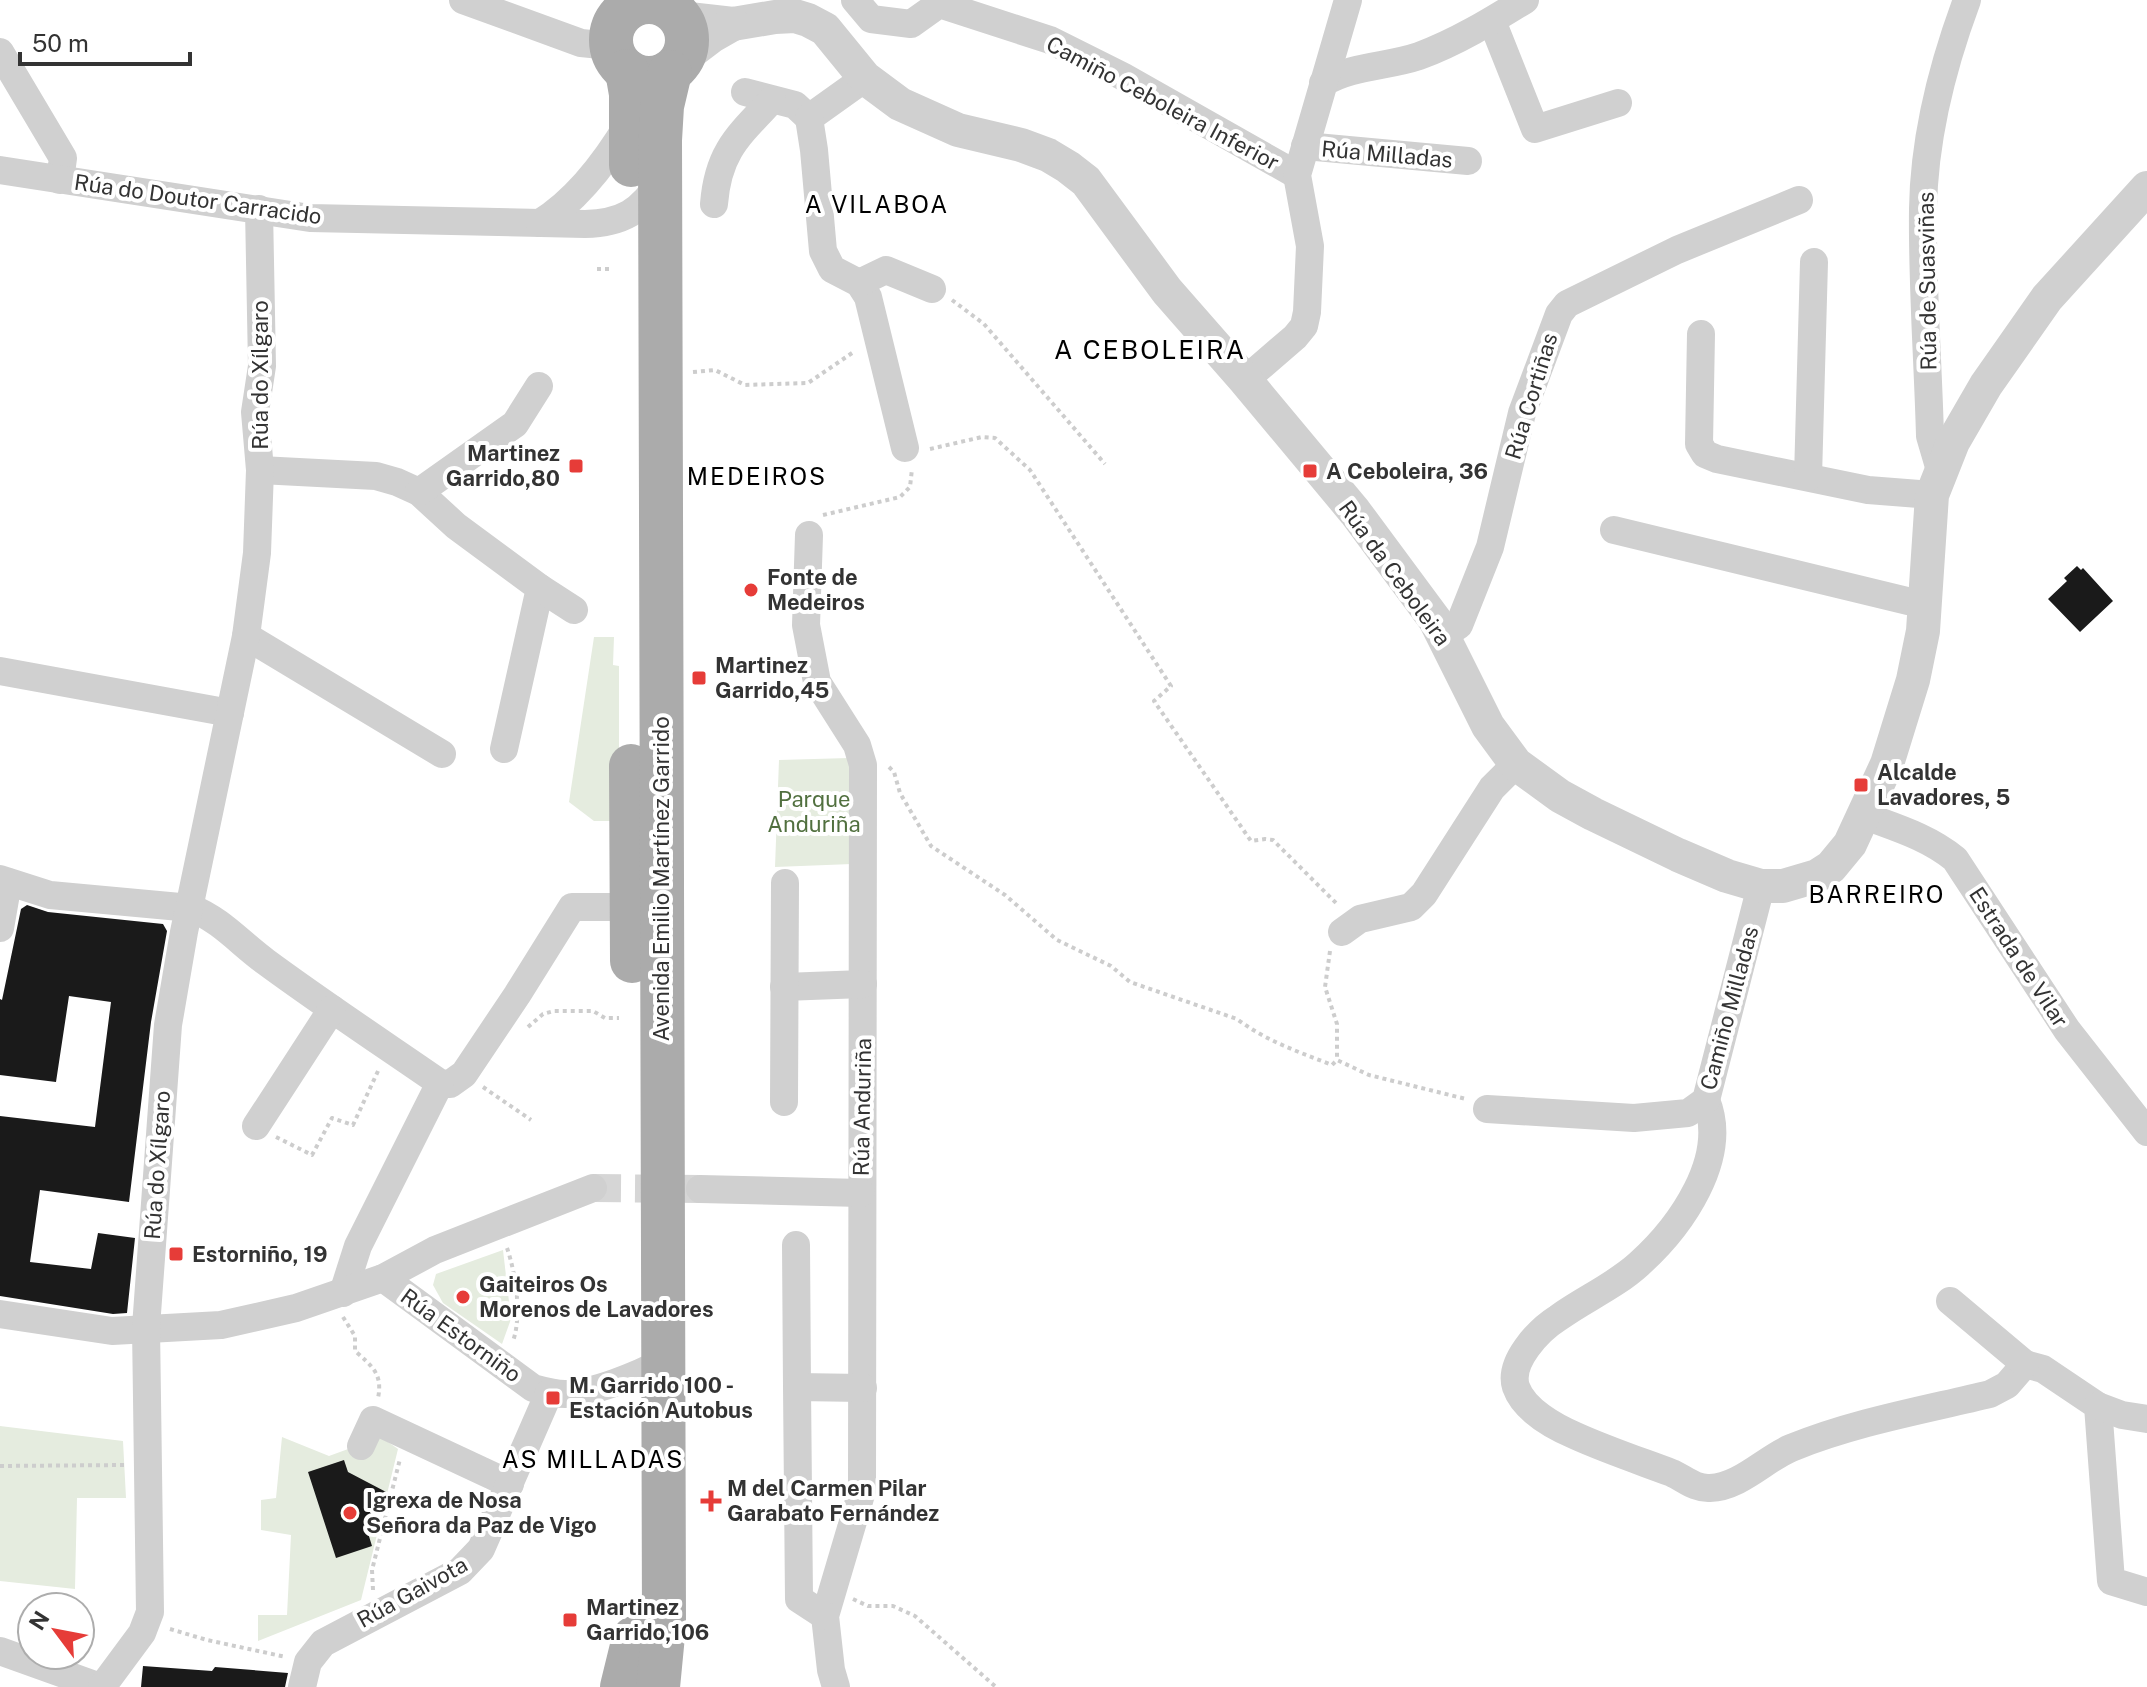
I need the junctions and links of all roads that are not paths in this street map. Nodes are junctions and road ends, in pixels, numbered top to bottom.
1 (463, 0) edge
2 (853, 0) edge
3 (1348, 0) edge
4 (1525, 0) edge
5 (1967, 0) edge
6 (808, 20) junction
7 (1492, 21) junction
8 (674, 31) edge
9 (622, 32) edge
10 (0, 52) edge
11 (865, 78) junction
12 (1323, 83) junction
13 (745, 92) dead end
14 (772, 100) junction
15 (1618, 103) dead end
16 (809, 118) junction
17 (631, 119) junction
18 (1305, 146) junction
19 (1468, 161) dead end
20 (0, 170) edge
21 (1297, 175) junction
22 (60, 180) junction
23 (661, 180) junction
24 (2147, 188) edge
25 (1799, 200) dead end
26 (714, 204) dead end
27 (259, 209) junction
28 (540, 223) junction
29 (621, 237) junction
30 (1814, 262) dead end
31 (859, 283) junction
32 (932, 289) road end
33 (1701, 334) dead end
34 (1245, 380) junction
35 (539, 386) dead end
36 (906, 451) road end
37 (260, 470) junction
38 (1808, 477) junction
39 (1936, 482) junction
40 (419, 492) junction
41 (814, 526) road end
42 (1614, 530) dead end
43 (540, 588) junction
44 (1924, 605) junction
45 (574, 610) dead end
46 (1444, 635) junction
47 (246, 636) junction
48 (0, 671) edge
49 (230, 713) junction
50 (504, 749) dead end
51 (442, 754) dead end
52 (1516, 764) junction
53 (1865, 816) junction
54 (4, 880) edge
55 (785, 883) dead end
56 (1761, 886) junction
57 (632, 907) junction
58 (191, 908) junction
59 (1351, 925) road end
60 (0, 928) edge
61 (863, 984) junction
62 (784, 987) junction
63 (332, 1009) junction
64 (440, 1083) junction
65 (1706, 1100) junction
66 (784, 1102) dead end
67 (1487, 1109) road end
68 (263, 1130) road end
69 (2147, 1132) edge
70 (593, 1188) tunnel mouth
71 (700, 1189) tunnel mouth
72 (861, 1193) junction
73 (796, 1245) dead end
74 (383, 1278) junction
75 (339, 1294) junction
76 (1950, 1301) dead end
77 (0, 1314) edge
78 (146, 1327) junction
79 (2025, 1364) junction
80 (647, 1369) junction
81 (797, 1387) junction
82 (863, 1388) junction
83 (549, 1393) junction
84 (2098, 1406) junction
85 (2147, 1419) edge
86 (361, 1446) dead end
87 (510, 1484) junction
88 (2147, 1592) edge
89 (829, 1602) junction
90 (634, 1638) junction
91 (0, 1651) edge
92 (305, 1674) edge
93 (101, 1687) edge
94 (622, 1687) edge
95 (630, 1687) edge
96 (658, 1687) edge
97 (836, 1687) edge

1 - 9 street
2 - 6 street
2 - 21 street, Camiño Ceboleira Inferior
3 - 12 street, Rúa Milladas
4 - 7 street
5 - 39 street, Rúa de Suasviñas
6 - 8 street
6 - 11 street, Rúa da Ceboleira
7 - 12 street
7 - 15 street
8 - 9 main road
8 - 9 main road
8 - 23 main road, Avenida Emilio Martínez Garrido
9 - 17 main road, Avenida Emilio Martínez Garrido
10 - 22 street
11 - 16 street
11 - 34 street, Rúa da Ceboleira
12 - 18 street, Rúa Milladas
13 - 14 street
14 - 16 street
14 - 26 street
16 - 31 street
17 - 28 street
17 - 29 main road, Avenida Emilio Martínez Garrido
18 - 19 street, Rúa Milladas
18 - 21 street, Rúa Milladas
20 - 22 street, Rúa do Doutor Carracido
21 - 34 street, Rúa Milladas
22 - 27 street, Rúa do Doutor Carracido
23 - 29 street
23 - 80 main road, Avenida Emilio Martínez Garrido
24 - 39 street
25 - 46 street, Rúa Cortiñas
27 - 28 street, Rúa do Doutor Carracido
27 - 37 street, Rúa do Xílgaro
28 - 29 street, Rúa do Doutor Carracido
29 - 57 main road, Avenida Emilio Martínez Garrido
30 - 38 street
31 - 32 street
31 - 36 street
33 - 38 street
34 - 46 street, Rúa da Ceboleira
35 - 40 street
37 - 40 street
37 - 47 street, Rúa do Xílgaro
38 - 39 street
39 - 44 street, Rúa da Ceboleira
40 - 43 street
41 - 61 street, Rúa Anduriña
42 - 44 street
43 - 45 street
43 - 50 street
44 - 53 street, Rúa da Ceboleira
46 - 52 street, Rúa da Ceboleira
47 - 49 street, Rúa do Xílgaro
47 - 51 street
48 - 49 street
49 - 58 street, Rúa do Xílgaro
52 - 56 street, Rúa da Ceboleira
52 - 59 street
53 - 56 street, Rúa da Ceboleira
53 - 69 street, Estrada de Vilar
54 - 58 street
54 - 60 street
55 - 62 street
56 - 65 street, Camiño Milladas
57 - 64 street
57 - 80 main road, Avenida Emilio Martínez Garrido
58 - 63 street
58 - 78 street, Rúa do Xílgaro
61 - 62 street
61 - 72 street, Rúa Anduriña
62 - 66 street
63 - 64 street
63 - 68 street
64 - 75 street
65 - 67 street, Camiño Milladas
65 - 79 street
70 - 74 street, Rúa Estorniño
71 - 72 street
72 - 82 street, Rúa Anduriña
73 - 81 street
74 - 75 street, Rúa Estorniño
74 - 83 street, Rúa Estorniño
75 - 78 street, Rúa Estorniño
76 - 79 street
77 - 78 street, Rúa Estorniño
78 - 93 street, Rúa do Xílgaro
79 - 84 street
80 - 83 street
80 - 90 main road, Avenida Emilio Martínez Garrido
80 - 96 main road, Avenida Emilio Martínez Garrido
81 - 82 street
81 - 89 street
82 - 89 street, Rúa Anduriña
83 - 87 street, Rúa Gaivota
84 - 85 street
84 - 88 street
86 - 87 street
87 - 92 street, Rúa Gaivota
89 - 97 street, Rúa Anduriña
90 - 94 main road
90 - 95 main road
91 - 93 street

